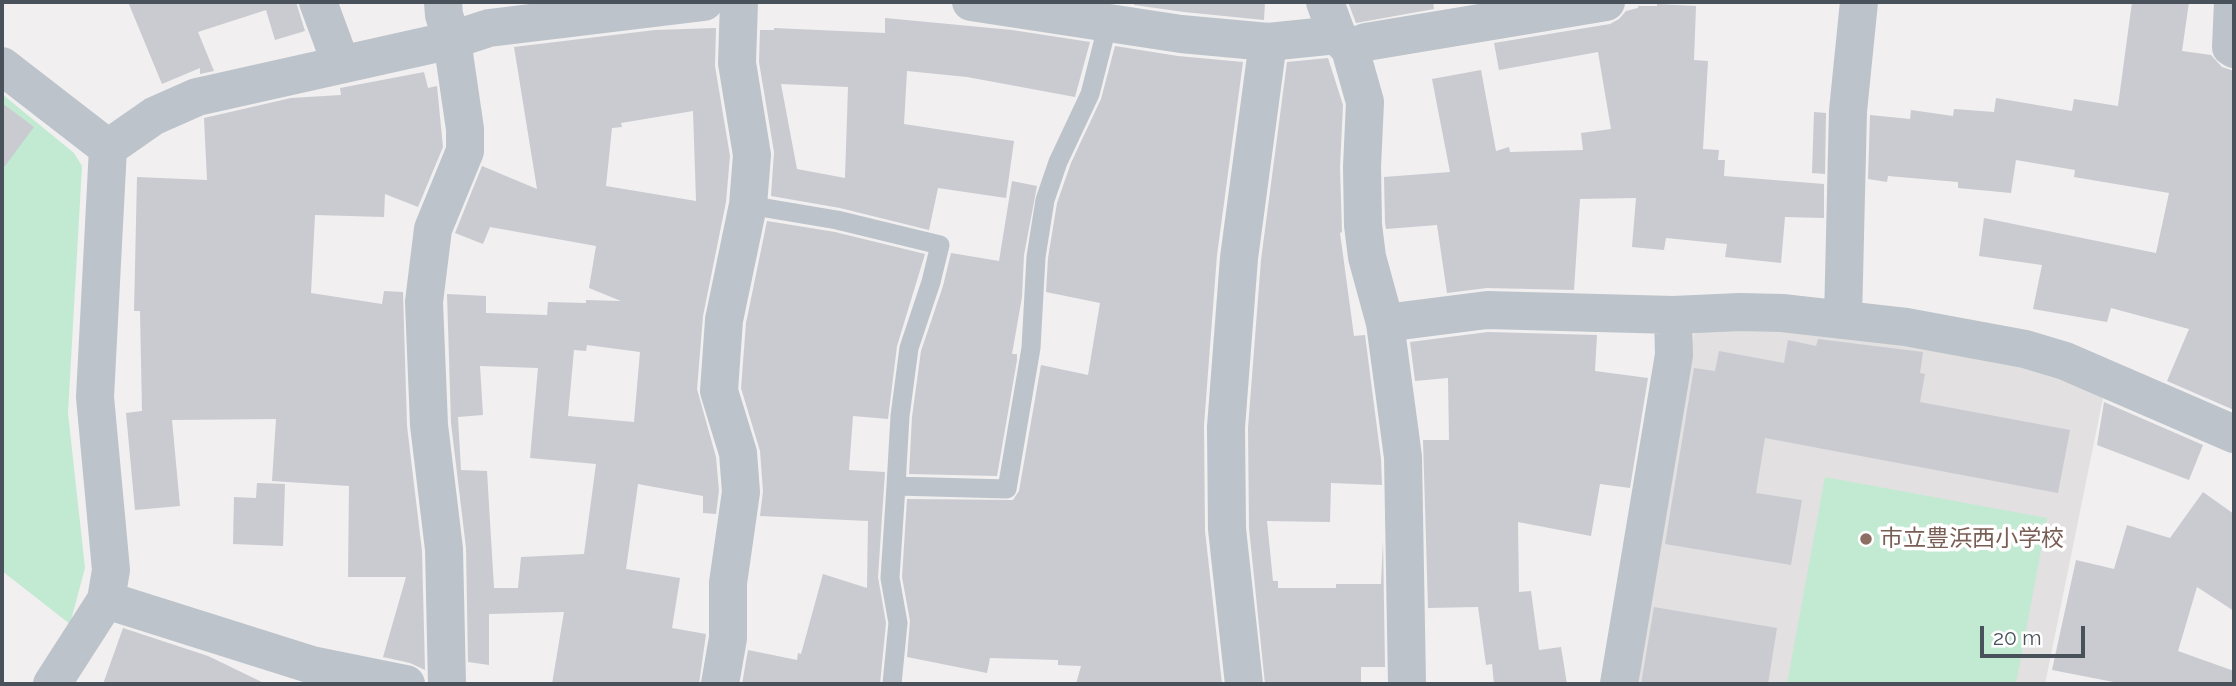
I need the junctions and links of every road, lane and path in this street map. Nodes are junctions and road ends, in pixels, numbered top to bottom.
1 (318, 2) edge
2 (443, 2) edge
3 (704, 2) edge
4 (739, 2) edge
5 (971, 2) edge
6 (1606, 2) edge
7 (1860, 2) edge
8 (2233, 2) edge
9 (1108, 23) junction
10 (1338, 29) edge
11 (452, 40) junction
12 (1268, 42) junction
13 (2234, 49) edge
14 (341, 64) junction
15 (2, 66) edge
16 (108, 148) junction
17 (748, 205) junction
18 (1673, 315) junction
19 (1843, 319) junction
20 (1385, 323) junction
21 (2234, 435) edge
22 (896, 486) junction
23 (106, 600) junction
24 (52, 684) edge
25 (406, 684) edge
26 (447, 684) edge
27 (720, 684) edge
28 (892, 684) edge
29 (1244, 684) edge
30 (1407, 684) edge
31 (1619, 684) edge

1 - 14 street
2 - 11 street
3 - 11 street
4 - 17 street
5 - 9 street
6 - 10 street
7 - 19 street
8 - 13 street
9 - 12 street
9 - 22 lane
10 - 12 street
10 - 20 street
11 - 14 street
11 - 26 street
12 - 29 street
14 - 16 street
15 - 16 street
16 - 23 street
17 - 22 lane
17 - 27 street
18 - 19 street
18 - 20 street
18 - 31 street
19 - 21 street
20 - 30 street
22 - 28 lane
23 - 24 street
23 - 25 street

